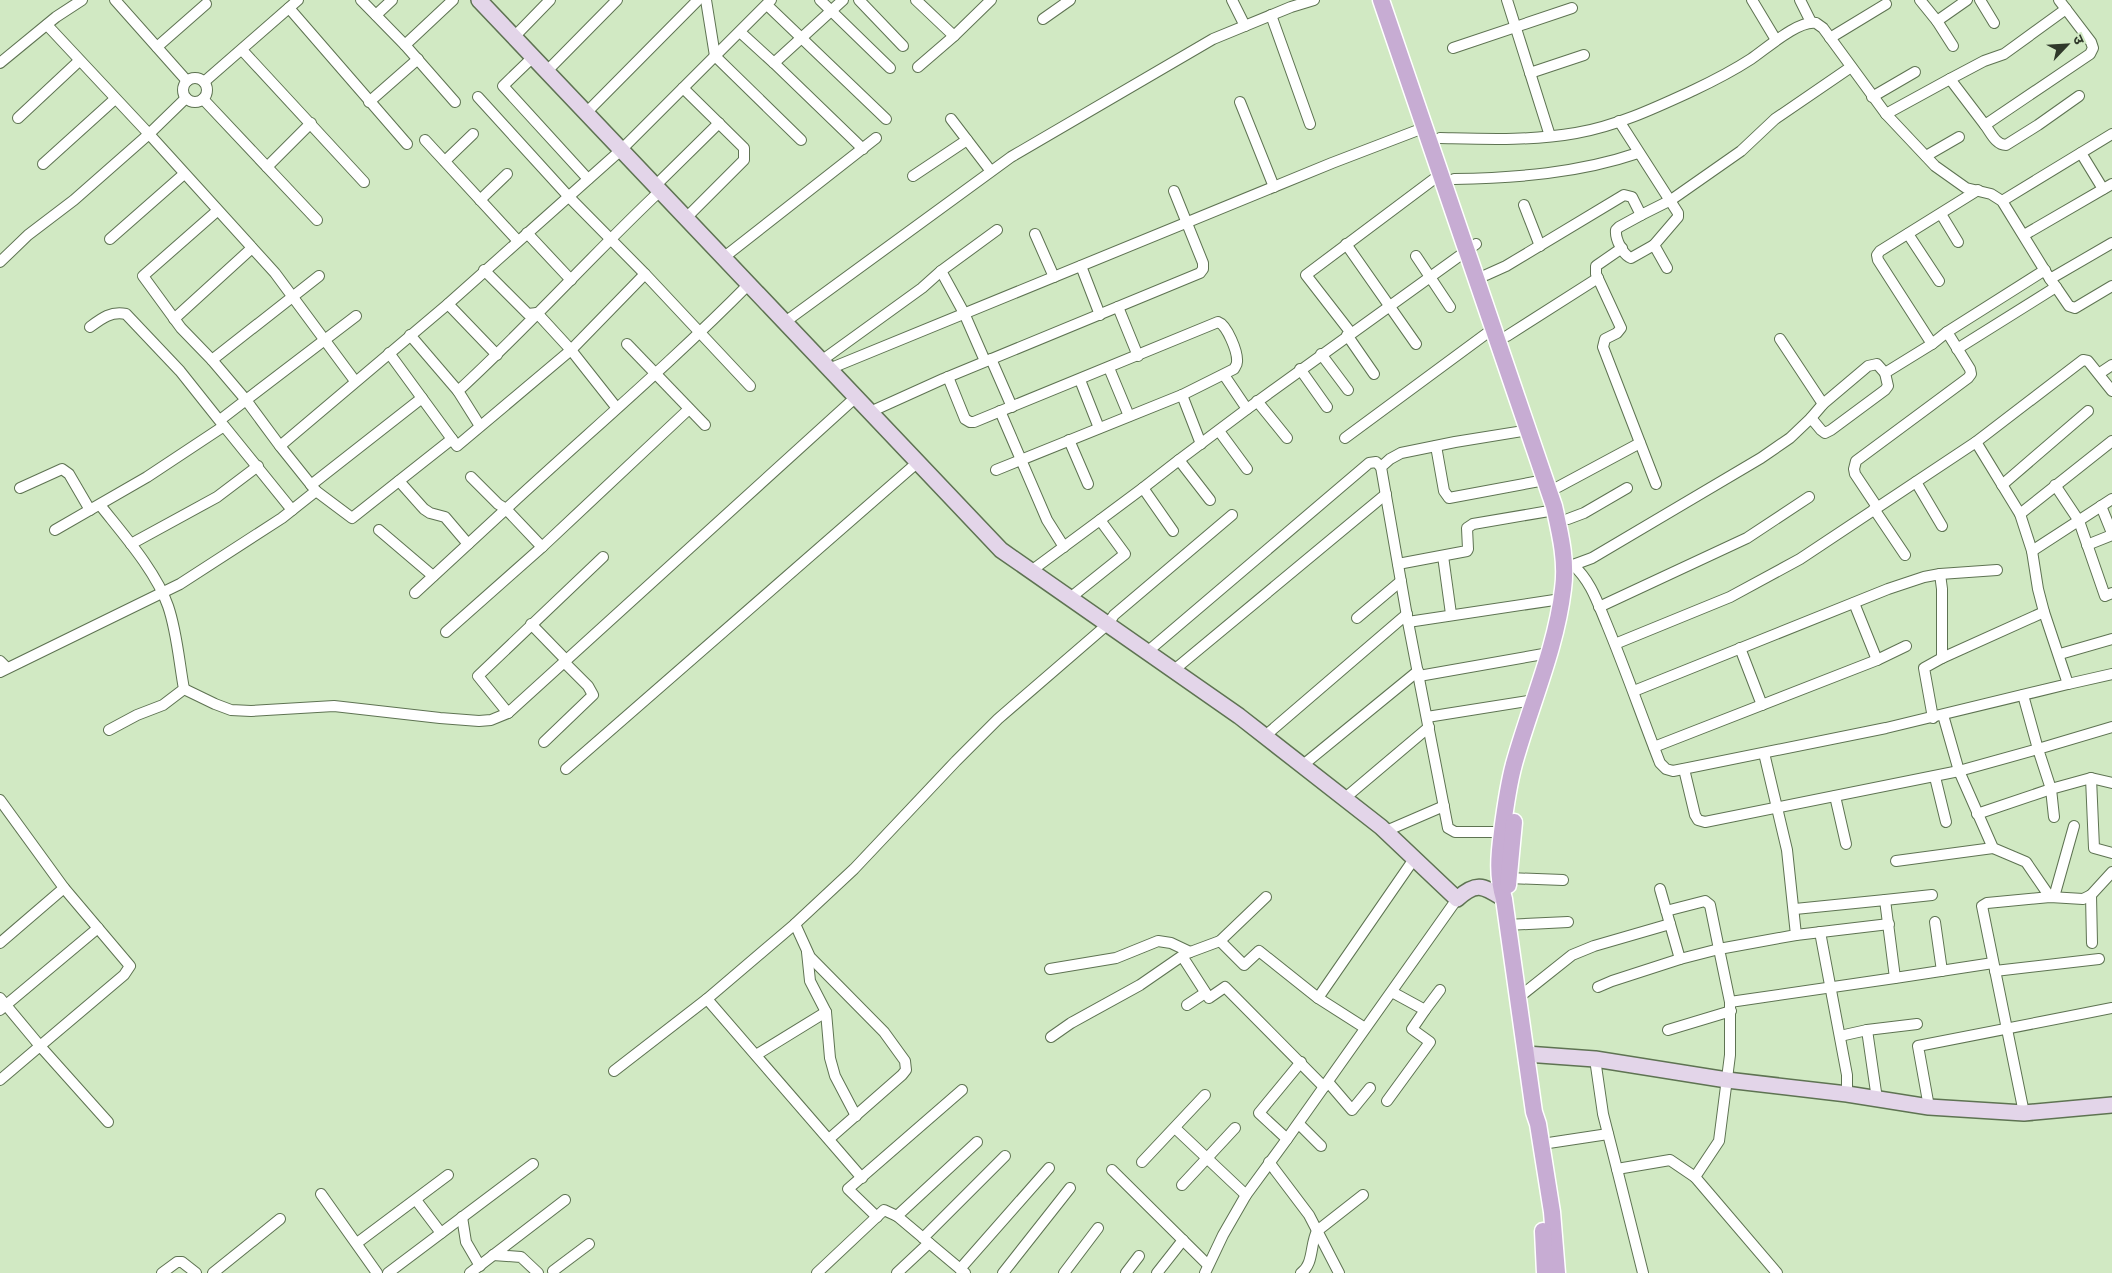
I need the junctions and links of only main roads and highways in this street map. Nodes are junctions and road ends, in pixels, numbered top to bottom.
1 (1382, 0) edge
2 (1392, 0) edge
3 (1448, 176) junction
4 (1471, 247) junction
5 (1500, 332) junction
6 (1552, 484) junction
7 (1568, 565) junction
8 (1504, 899) junction
9 (1534, 1112) junction
10 (1544, 1273) edge
11 (1557, 1273) edge

1 - 3 main road
2 - 3 main road
3 - 4 main road
4 - 5 main road
4 - 5 main road
5 - 6 main road
5 - 6 main road
6 - 7 main road
7 - 8 main road
7 - 8 main road
8 - 9 main road
9 - 10 main road
9 - 11 main road

